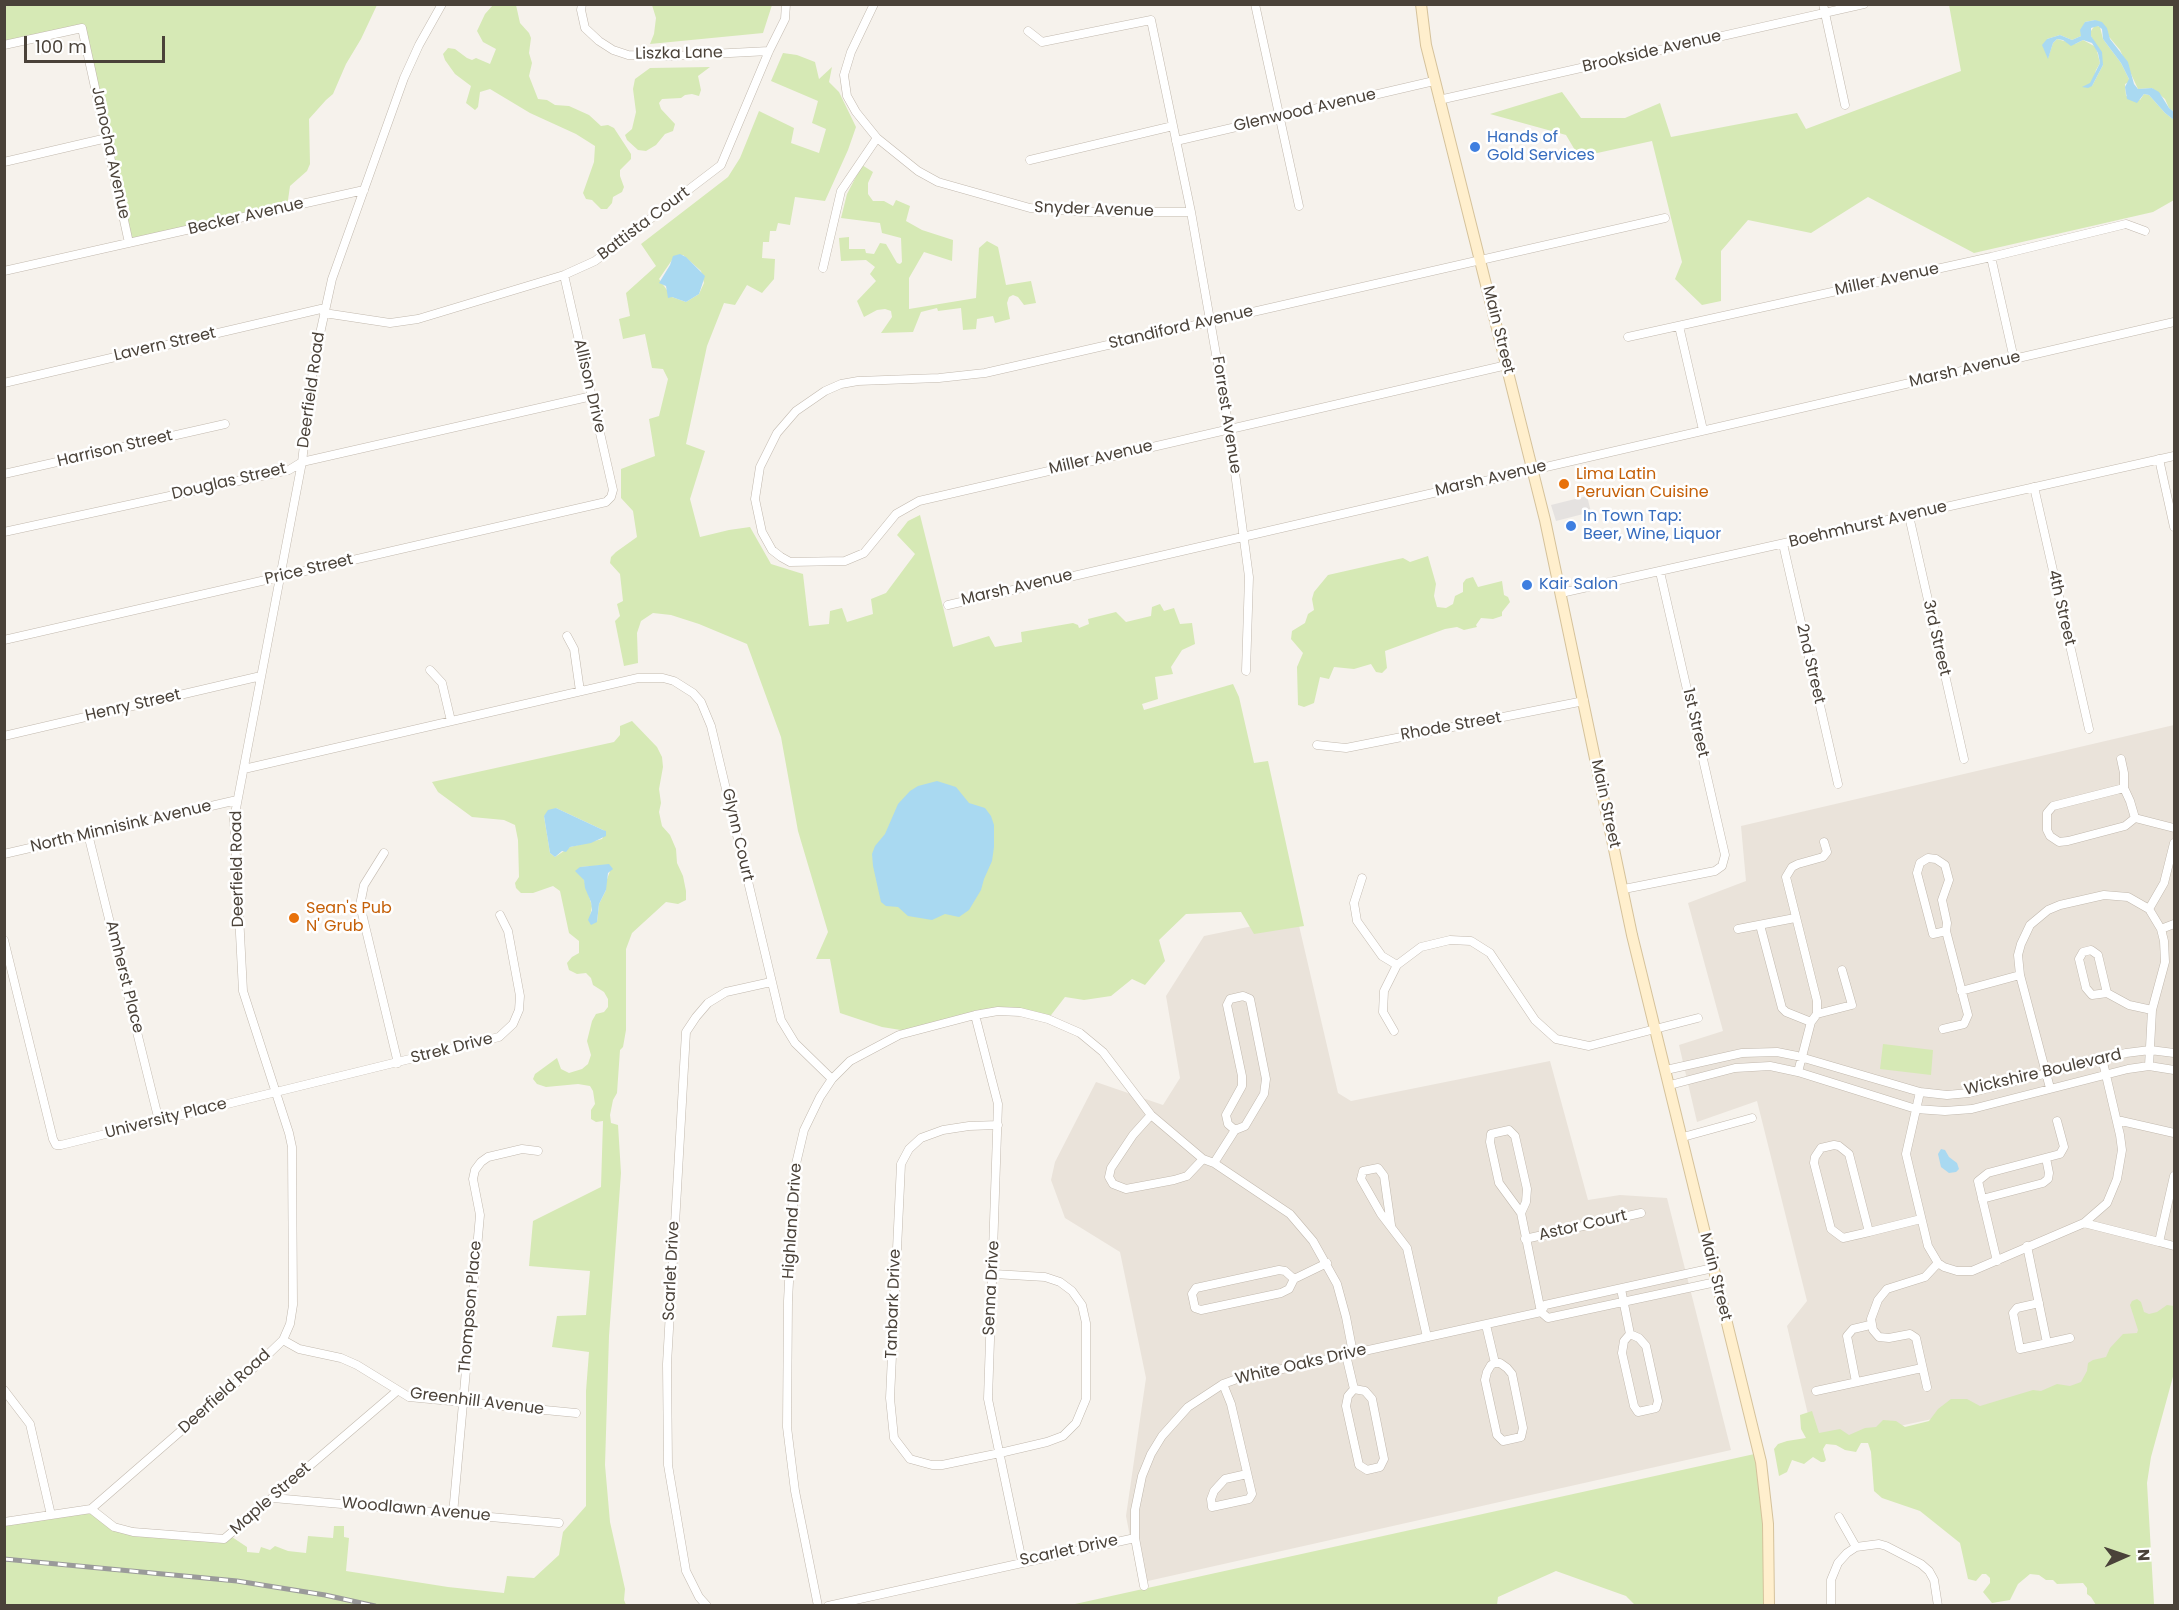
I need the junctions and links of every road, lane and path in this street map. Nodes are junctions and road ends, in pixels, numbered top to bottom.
1 (442, 4) edge
2 (582, 4) edge
3 (786, 4) edge
4 (874, 4) edge
5 (1255, 4) edge
6 (1421, 4) edge
7 (1864, 4) edge
8 (1824, 9) edge
9 (1028, 31) dead end
10 (4, 45) edge
11 (769, 51) junction
12 (1434, 81) junction
13 (1439, 100) junction
14 (1845, 105) dead end
15 (1280, 118) junction
16 (1173, 126) junction
17 (107, 138) junction
18 (877, 138) junction
19 (1176, 141) junction
20 (1030, 160) dead end
21 (4, 162) edge
22 (364, 190) junction
23 (1299, 206) dead end
24 (1191, 212) junction
25 (1665, 218) dead end
26 (2145, 231) dead end
27 (129, 243) junction
28 (1991, 257) junction
29 (1480, 260) junction
30 (824, 268) dead end
31 (4, 271) edge
32 (564, 275) junction
33 (325, 311) junction
34 (1211, 321) junction
35 (2175, 322) edge
36 (1679, 326) junction
37 (1628, 337) dead end
38 (2014, 359) junction
39 (1507, 365) junction
40 (4, 382) edge
41 (592, 396) junction
42 (225, 424) dead end
43 (1229, 428) junction
44 (1703, 430) junction
45 (2175, 456) edge
46 (2159, 459) junction
47 (302, 462) junction
48 (1533, 470) junction
49 (4, 474) edge
50 (2034, 487) junction
51 (611, 497) joint
52 (755, 499) joint
53 (1909, 516) junction
54 (2175, 527) edge
55 (4, 532) edge
56 (1244, 536) junction
57 (1783, 544) junction
58 (1660, 572) junction
59 (280, 577) junction
60 (1561, 593) junction
61 (948, 605) dead end
62 (567, 636) dead end
63 (4, 640) edge
64 (430, 670) dead end
65 (1246, 671) dead end
66 (261, 676) junction
67 (580, 691) junction
68 (1584, 701) junction
69 (451, 721) junction
70 (2089, 729) dead end
71 (4, 736) edge
72 (1317, 745) dead end
73 (1964, 759) dead end
74 (2121, 759) dead end
75 (244, 769) junction
76 (1838, 784) dead end
77 (2124, 788) junction
78 (237, 800) junction
79 (2135, 818) junction
80 (2175, 828) edge
81 (88, 834) junction
82 (1824, 842) dead end
83 (2175, 843) edge
84 (384, 853) dead end
85 (4, 854) edge
86 (1362, 878) dead end
87 (1624, 889) junction
88 (2149, 909) junction
89 (500, 915) dead end
90 (1795, 918) junction
91 (2175, 924) edge
92 (1760, 925) junction
93 (1738, 929) dead end
94 (2161, 929) junction
95 (1946, 931) junction
96 (4, 940) edge
97 (1396, 965) junction
98 (1842, 970) dead end
99 (2020, 975) junction
100 (771, 982) junction
101 (1962, 990) junction
102 (2107, 993) junction
103 (2152, 1010) junction
104 (1817, 1014) junction
105 (975, 1015) junction
106 (1698, 1018) dead end
107 (1811, 1022) junction
108 (1656, 1029) junction
109 (1943, 1029) dead end
110 (1394, 1031) dead end
111 (2150, 1050) junction
112 (2175, 1053) edge
113 (1802, 1057) junction
114 (2102, 1058) junction
115 (398, 1063) junction
116 (2149, 1066) junction
117 (1666, 1070) junction
118 (2175, 1070) edge
119 (1798, 1072) junction
120 (2046, 1072) junction
121 (2106, 1074) junction
122 (832, 1079) junction
123 (1670, 1085) junction
124 (2050, 1088) junction
125 (1920, 1092) junction
126 (276, 1093) junction
127 (1916, 1109) junction
128 (1151, 1115) junction
129 (1752, 1118) dead end
130 (2117, 1120) junction
131 (159, 1121) junction
132 (2057, 1121) dead end
133 (998, 1125) junction
134 (1236, 1130) junction
135 (2175, 1133) edge
136 (1683, 1137) junction
137 (538, 1151) dead end
138 (2046, 1158) junction
139 (1203, 1159) junction
140 (1214, 1163) junction
141 (2175, 1176) edge
142 (1982, 1199) junction
143 (1521, 1213) junction
144 (1641, 1213) dead end
145 (1921, 1219) junction
146 (2084, 1223) junction
147 (1391, 1225) junction
148 (1869, 1232) junction
149 (1525, 1239) junction
150 (2158, 1242) junction
151 (2026, 1246) junction
152 (2175, 1246) edge
153 (1996, 1261) junction
154 (1327, 1263) junction
155 (1938, 1263) junction
156 (1713, 1268) junction
157 (994, 1274) junction
158 (1294, 1279) junction
159 (1716, 1282) junction
160 (1620, 1289) junction
161 (1624, 1302) junction
162 (2039, 1303) junction
163 (1541, 1312) junction
164 (1486, 1325) junction
165 (1870, 1325) junction
166 (1630, 1334) junction
167 (1427, 1337) junction
168 (2070, 1338) dead end
169 (283, 1340) junction
170 (2047, 1343) junction
171 (1350, 1354) junction
172 (1496, 1363) junction
173 (1922, 1368) junction
174 (1856, 1382) junction
175 (1223, 1384) junction
176 (1927, 1387) dead end
177 (1354, 1389) junction
178 (4, 1390) edge
179 (397, 1391) junction
180 (1816, 1391) dead end
181 (462, 1403) junction
182 (576, 1413) dead end
183 (1000, 1453) junction
184 (1247, 1474) junction
185 (273, 1498) junction
186 (91, 1509) junction
187 (453, 1514) junction
188 (51, 1515) junction
189 (1839, 1517) dead end
190 (4, 1522) edge
191 (560, 1523) dead end
192 (1135, 1538) junction
193 (1856, 1547) junction
194 (1022, 1561) junction
195 (1144, 1586) dead end
196 (706, 1605) edge
197 (818, 1605) edge
198 (828, 1605) edge
199 (1769, 1605) edge
200 (1831, 1605) edge
201 (1938, 1605) edge

1 - 22 street, Deerfield Road
2 - 11 street, Liszka Lane
3 - 11 street, Battista Court
4 - 18 street, Snyder Avenue
5 - 15 street
6 - 12 main road, Main Street
7 - 8 street, Brookside Avenue
8 - 13 street, Brookside Avenue
8 - 14 street
9 - 16 street, Forrest Avenue
10 - 17 street, Janocha Avenue
11 - 32 street, Battista Court
12 - 13 main road, Main Street
12 - 15 street, Glenwood Avenue
13 - 29 main road, Main Street
15 - 19 street, Glenwood Avenue
15 - 23 street
16 - 19 street, Forrest Avenue
16 - 20 street
17 - 21 street
17 - 27 street, Janocha Avenue
18 - 24 street, Snyder Avenue
18 - 30 street
19 - 24 street, Forrest Avenue
22 - 27 street, Becker Avenue
22 - 33 street, Deerfield Road
24 - 34 street, Forrest Avenue
25 - 29 street, Standiford Avenue
26 - 28 street, Miller Avenue
27 - 31 street, Becker Avenue
28 - 36 street, Miller Avenue
28 - 38 street
29 - 34 street, Standiford Avenue
29 - 39 main road, Main Street
32 - 33 street, Battista Court
32 - 41 street, Allison Drive
33 - 40 street, Lavern Street
33 - 47 street, Deerfield Road
34 - 43 street, Forrest Avenue
34 - 52 street, Standiford Avenue
35 - 38 street, Marsh Avenue
36 - 37 street, Miller Avenue
36 - 44 street
38 - 44 street, Marsh Avenue
39 - 43 street, Miller Avenue
39 - 48 main road, Main Street
41 - 47 street, Douglas Street
41 - 51 street, Allison Drive
42 - 49 street, Harrison Street
43 - 52 street, Miller Avenue
43 - 56 street, Forrest Avenue
44 - 48 street, Marsh Avenue
45 - 46 street, Boehmhurst Avenue
46 - 50 street, Boehmhurst Avenue
46 - 54 street
47 - 55 street, Douglas Street
47 - 59 street, Deerfield Road
48 - 56 street, Marsh Avenue
48 - 60 main road, Main Street
50 - 53 street, Boehmhurst Avenue
50 - 70 street, 4th Street
51 - 59 street, Price Street
53 - 57 street, Boehmhurst Avenue
53 - 73 street, 3rd Street
56 - 61 street, Marsh Avenue
56 - 65 street, Forrest Avenue
57 - 58 street, Boehmhurst Avenue
57 - 76 street, 2nd Street
58 - 60 street, Boehmhurst Avenue
58 - 87 street, 1st Street
59 - 63 street, Price Street
59 - 66 street, Deerfield Road
60 - 68 main road, Main Street
62 - 67 street
64 - 69 street
66 - 71 street, Henry Street
66 - 75 street, Deerfield Road
67 - 69 street, Glynn Court
67 - 100 street, Glynn Court
68 - 72 street, Rhode Street
68 - 87 main road, Main Street
69 - 75 street, Glynn Court
74 - 77 street
75 - 78 street, Deerfield Road
77 - 79 street
77 - 79 street
78 - 81 street, North Minnisink Avenue
78 - 126 street, Deerfield Road
79 - 80 street
81 - 85 street, North Minnisink Avenue
81 - 131 street, Amherst Place
82 - 90 street
83 - 88 street
84 - 115 street
86 - 97 street
87 - 108 main road, Main Street
88 - 94 street
88 - 99 street
89 - 115 street, Strek Drive
90 - 92 street
90 - 104 street
91 - 94 street
92 - 93 street
92 - 107 street
94 - 103 street
95 - 95 street
95 - 101 street
96 - 131 street, University Place
97 - 108 street
97 - 110 street
98 - 104 street
99 - 101 street
99 - 120 street
100 - 122 street, Glynn Court
100 - 196 street, Scarlet Drive
101 - 109 street
102 - 102 street
102 - 103 street
103 - 111 street
104 - 107 street
105 - 122 street, Highland Drive
105 - 128 street, Highland Drive
105 - 133 street, Senna Drive
106 - 108 street
107 - 113 street
108 - 117 main road, Main Street
111 - 112 street, Wickshire Boulevard
111 - 114 street, Wickshire Boulevard
111 - 116 street
113 - 117 street, Wickshire Boulevard
113 - 119 street
113 - 125 street, Wickshire Boulevard
114 - 120 street, Wickshire Boulevard
114 - 121 street
115 - 126 street, Strek Drive
116 - 118 street, Wickshire Boulevard
116 - 121 street, Wickshire Boulevard
117 - 123 main road, Main Street
119 - 123 street, Wickshire Boulevard
119 - 127 street, Wickshire Boulevard
120 - 124 street
120 - 125 street, Wickshire Boulevard
121 - 124 street, Wickshire Boulevard
121 - 130 street
122 - 197 street, Highland Drive
123 - 136 main road, Main Street
124 - 127 street, Wickshire Boulevard
125 - 127 street
126 - 131 street, University Place
126 - 169 street, Deerfield Road
127 - 145 street
128 - 139 street, Highland Drive
128 - 139 street
129 - 136 street
130 - 135 street
130 - 146 street
132 - 138 street
133 - 157 street, Senna Drive
133 - 183 street, Tanbark Drive
134 - 134 street
134 - 140 street
136 - 156 main road, Main Street
137 - 181 street, Thompson Place
138 - 142 street
138 - 142 street
139 - 140 street, Highland Drive
140 - 154 street, Highland Drive
141 - 150 street
142 - 153 street
143 - 143 street, Astor Court
143 - 149 street, Astor Court
144 - 149 street, Astor Court
145 - 148 street
145 - 155 street
146 - 150 street
146 - 151 street
147 - 147 street
147 - 167 street
148 - 148 street
149 - 163 street, Astor Court
150 - 152 street
151 - 153 street
151 - 162 street
153 - 155 street
154 - 158 street
154 - 171 street, Highland Drive
155 - 165 street
156 - 159 main road, Main Street
156 - 160 street, White Oaks Drive
157 - 183 street, Senna Drive
157 - 183 street, Tanbark Drive
158 - 158 street
159 - 161 street, White Oaks Drive
159 - 199 main road, Main Street
160 - 161 street
160 - 163 street, White Oaks Drive
161 - 163 street, White Oaks Drive
161 - 166 street
162 - 170 street
162 - 170 street
163 - 164 street, White Oaks Drive
164 - 167 street, White Oaks Drive
164 - 172 street
165 - 173 street
165 - 174 street
166 - 166 street
167 - 171 street, White Oaks Drive
168 - 170 street
169 - 179 street, Greenhill Avenue
169 - 186 street, Deerfield Road
171 - 175 street, White Oaks Drive
171 - 177 street, Highland Drive
172 - 172 street
173 - 174 street
173 - 176 street
174 - 180 street
175 - 184 street
175 - 192 street, White Oaks Drive
177 - 177 street
178 - 188 street
179 - 181 street, Greenhill Avenue
179 - 185 street, Maple Street
181 - 182 street, Greenhill Avenue
181 - 187 street, Thompson Place
183 - 194 street, Senna Drive
184 - 184 street
185 - 186 street, Maple Street
185 - 187 street, Woodlawn Avenue
186 - 188 street
187 - 191 street, Woodlawn Avenue
188 - 190 street
189 - 193 street
192 - 194 street, Scarlet Drive
192 - 195 street, White Oaks Drive
193 - 200 street
193 - 201 street
194 - 198 street, Scarlet Drive

